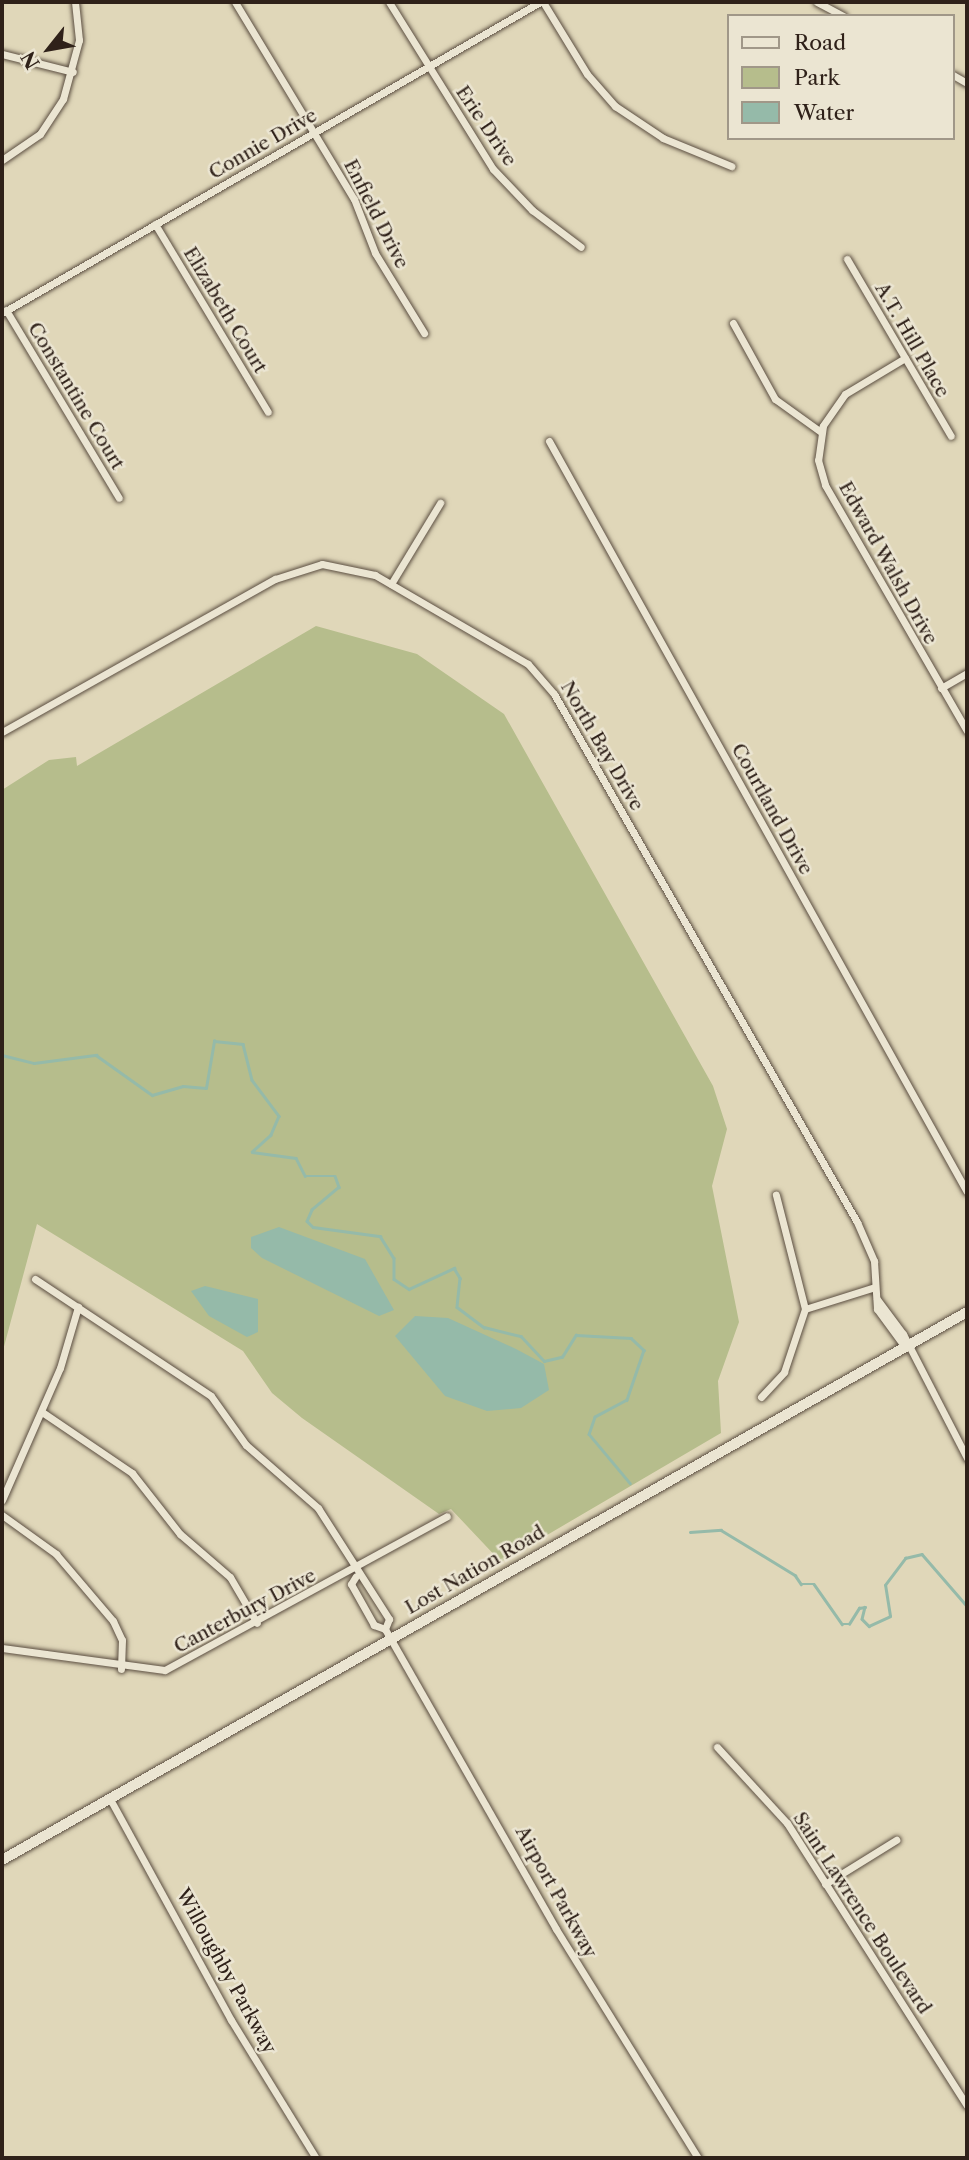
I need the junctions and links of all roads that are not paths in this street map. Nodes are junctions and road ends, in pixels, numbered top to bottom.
1 (75, 2) edge
2 (235, 2) edge
3 (389, 2) edge
4 (542, 2) edge
5 (817, 2) edge
6 (839, 14) edge
7 (2, 54) edge
8 (428, 66) junction
9 (74, 72) junction
10 (314, 132) junction
11 (2, 160) edge
12 (731, 166) dead end
13 (155, 224) junction
14 (581, 247) dead end
15 (847, 259) dead end
16 (4, 312) edge
17 (733, 323) dead end
18 (424, 333) dead end
19 (905, 358) junction
20 (268, 412) dead end
21 (821, 432) junction
22 (951, 436) dead end
23 (549, 442) dead end
24 (118, 498) dead end
25 (440, 503) dead end
26 (391, 584) junction
27 (967, 673) edge
28 (941, 688) junction
29 (967, 731) edge
30 (2, 733) edge
31 (967, 1192) edge
32 (776, 1195) dead end
33 (35, 1279) dead end
34 (875, 1287) junction
35 (78, 1307) junction
36 (805, 1309) junction
37 (967, 1312) edge
38 (905, 1348) junction
39 (761, 1397) dead end
40 (42, 1412) junction
41 (967, 1458) edge
42 (2, 1500) edge
43 (2, 1515) edge
44 (447, 1516) dead end
45 (354, 1573) junction
46 (257, 1623) junction
47 (388, 1634) junction
48 (2, 1648) edge
49 (121, 1669) junction
50 (717, 1747) dead end
51 (110, 1799) junction
52 (896, 1840) dead end
53 (2, 1860) edge
54 (825, 1884) junction
55 (967, 2089) edge
56 (959, 2093) junction
57 (967, 2106) edge
58 (316, 2158) edge
59 (698, 2158) edge

1 - 9 street
2 - 10 street, Enfield Drive
3 - 8 street, Erie Drive
4 - 8 street, Connie Drive
4 - 12 street
5 - 6 street
7 - 9 street
8 - 10 street, Connie Drive
8 - 14 street, Erie Drive
9 - 11 street
10 - 13 street, Connie Drive
10 - 18 street, Enfield Drive
13 - 16 street, Connie Drive
13 - 20 street, Elizabeth Court
15 - 19 street, A.T. Hill Place
16 - 24 street, Constantine Court
17 - 21 street
19 - 21 street
19 - 22 street, A.T. Hill Place
21 - 28 street, Edward Walsh Drive
23 - 31 street, Courtland Drive
25 - 26 street
26 - 30 street, North Bay Drive
26 - 34 street, North Bay Drive
27 - 28 street
28 - 29 street, Edward Walsh Drive
32 - 36 street
33 - 35 street
34 - 36 street
34 - 38 street, North Bay Drive
35 - 40 street
35 - 45 street
36 - 39 street
37 - 38 street, Lost Nation Road
38 - 41 street, North Bay Drive
38 - 47 street, Lost Nation Road
40 - 42 street
40 - 46 street
43 - 49 street
44 - 45 street, Canterbury Drive
45 - 46 street, Canterbury Drive
45 - 47 street
45 - 47 street
46 - 49 street, Canterbury Drive
47 - 51 street, Lost Nation Road
47 - 59 street, Airport Parkway
48 - 49 street, Canterbury Drive
50 - 54 street, Saint Lawrence Boulevard
51 - 53 street, Lost Nation Road
51 - 58 street, Willoughby Parkway
52 - 54 street
54 - 56 street, Saint Lawrence Boulevard
55 - 56 street
56 - 57 street, Saint Lawrence Boulevard

